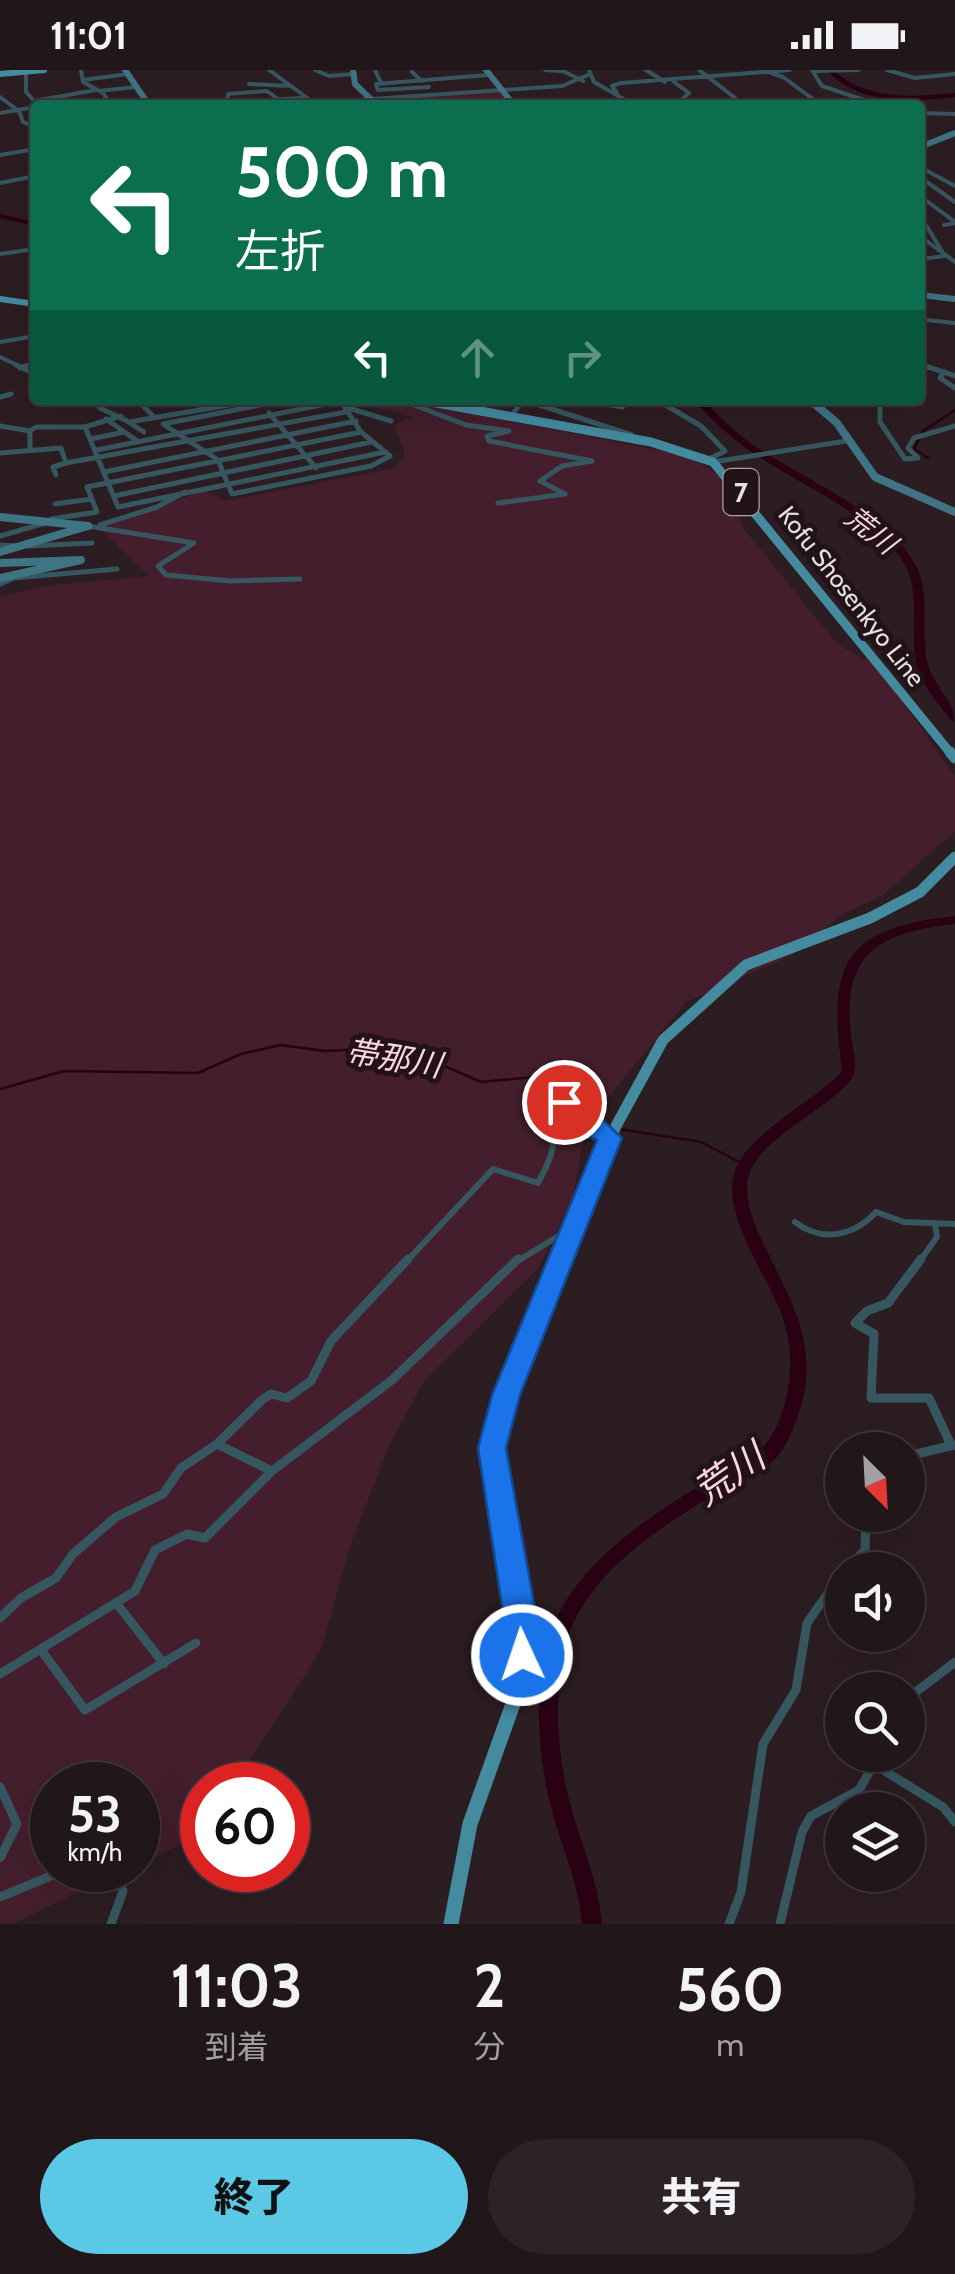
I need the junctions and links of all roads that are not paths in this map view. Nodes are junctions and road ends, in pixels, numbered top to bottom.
1 (44, 70) edge
2 (80, 70) edge
3 (269, 70) edge
4 (315, 70) edge
5 (375, 70) edge
6 (545, 70) edge
7 (562, 70) edge
8 (646, 70) edge
9 (699, 70) edge
10 (762, 70) edge
11 (790, 70) edge
12 (858, 70) edge
13 (888, 70) edge
14 (813, 71) edge
15 (829, 71) edge
16 (26, 72) edge
17 (126, 72) edge
18 (354, 72) edge
19 (412, 72) edge
20 (487, 72) edge
21 (955, 72) edge
22 (588, 73) edge
23 (0, 74) edge
24 (772, 74) junction
25 (400, 75) dead end
26 (712, 79) junction
27 (83, 80) junction
28 (424, 81) junction
29 (583, 81) junction
30 (403, 82) junction
31 (673, 82) junction
32 (381, 83) junction
33 (666, 83) junction
34 (249, 84) dead end
35 (292, 86) junction
36 (136, 87) junction
37 (431, 90) junction
38 (506, 90) junction
39 (98, 91) junction
40 (398, 92) junction
41 (618, 94) junction
42 (0, 97) edge
43 (367, 97) junction
44 (303, 98) junction
45 (736, 99) joint
46 (32, 100) edge
47 (54, 100) edge
48 (106, 100) edge
49 (145, 100) edge
50 (227, 100) edge
51 (279, 100) joint
52 (307, 100) edge
53 (344, 100) edge
54 (371, 100) edge
55 (511, 100) edge
56 (627, 100) edge
57 (681, 100) dead end
58 (730, 100) edge
59 (808, 100) edge
60 (864, 100) edge
61 (30, 106) edge
62 (18, 110) junction
63 (925, 112) edge
64 (0, 113) edge
65 (955, 114) edge
66 (30, 125) edge
67 (955, 133) edge
68 (18, 144) dead end
69 (925, 145) edge
70 (30, 149) edge
71 (21, 150) junction
72 (0, 155) edge
73 (925, 170) edge
74 (30, 177) edge
75 (925, 181) edge
76 (0, 183) edge
77 (955, 186) edge
78 (945, 195) junction
79 (925, 197) edge
80 (925, 200) edge
81 (955, 202) edge
82 (925, 223) edge
83 (955, 223) edge
84 (944, 225) dead end
85 (925, 227) edge
86 (928, 227) junction
87 (925, 240) edge
88 (30, 250) edge
89 (0, 254) edge
90 (945, 254) junction
91 (925, 258) edge
92 (955, 262) edge
93 (925, 263) edge
94 (928, 266) dead end
95 (925, 296) edge
96 (0, 299) edge
97 (955, 299) edge
98 (30, 303) edge
99 (926, 320) edge
100 (955, 324) edge
101 (30, 337) edge
102 (0, 342) edge
103 (0, 357) edge
104 (30, 364) edge
105 (925, 366) edge
106 (20, 368) junction
107 (30, 372) edge
108 (944, 372) junction
109 (955, 376) edge
110 (955, 388) edge
111 (11, 394) dead end
112 (0, 397) edge
113 (100, 405) edge
114 (142, 405) edge
115 (178, 405) edge
116 (201, 405) edge
117 (247, 405) edge
118 (263, 405) edge
119 (343, 405) edge
120 (414, 405) edge
121 (445, 405) edge
122 (520, 405) edge
123 (539, 405) edge
124 (666, 405) edge
125 (816, 405) edge
126 (880, 405) edge
127 (183, 410) junction
128 (271, 415) junction
129 (120, 416) junction
130 (153, 416) junction
131 (510, 418) junction
132 (106, 419) junction
133 (356, 421) junction
134 (129, 422) junction
135 (391, 422) dead end
136 (279, 424) junction
137 (0, 426) edge
138 (955, 426) edge
139 (85, 427) junction
140 (30, 431) junction
141 (126, 432) junction
142 (144, 432) dead end
143 (360, 432) junction
144 (178, 433) junction
145 (287, 434) junction
146 (630, 438) junction
147 (91, 439) junction
148 (137, 440) junction
149 (846, 441) junction
150 (191, 442) junction
151 (372, 442) junction
152 (296, 444) junction
153 (30, 449) junction
154 (96, 450) junction
155 (204, 450) junction
156 (385, 452) junction
157 (0, 453) edge
158 (305, 455) junction
159 (100, 460) junction
160 (218, 460) junction
161 (714, 460) junction
162 (66, 463) junction
163 (314, 466) junction
164 (222, 471) junction
165 (104, 472) junction
166 (56, 475) dead end
167 (322, 476) junction
168 (224, 482) junction
169 (108, 483) junction
170 (187, 490) junction
171 (114, 496) junction
172 (92, 499) junction
173 (498, 503) dead end
174 (55, 504) dead end
175 (955, 512) edge
176 (3, 519) edge
177 (46, 521) junction
178 (88, 526) junction
179 (0, 536) edge
180 (92, 544) dead end
181 (22, 546) junction
182 (0, 549) edge
183 (0, 563) edge
184 (118, 570) dead end
185 (5, 579) edge
186 (300, 579) dead end
187 (955, 758) edge
188 (955, 857) edge
189 (544, 1068) dead end
190 (552, 1082) junction
191 (613, 1132) junction
192 (795, 1222) dead end
193 (936, 1224) junction
194 (955, 1224) edge
195 (570, 1230) junction
196 (216, 1444) junction
197 (953, 1445) edge
198 (925, 1452) edge
199 (272, 1470) junction
200 (825, 1599) edge
201 (117, 1604) junction
202 (0, 1618) edge
203 (196, 1643) dead end
204 (42, 1650) junction
205 (955, 1662) edge
206 (164, 1664) junction
207 (0, 1674) edge
208 (925, 1685) edge
209 (870, 1772) edge
210 (894, 1772) edge
211 (0, 1787) edge
212 (955, 1822) edge
213 (0, 1858) edge
214 (30, 1884) edge
215 (124, 1892) edge
216 (0, 1897) edge
217 (111, 1924) edge
218 (450, 1924) edge
219 (729, 1924) edge
220 (780, 1924) edge

1 - 16 main road
2 - 27 street
3 - 35 street
4 - 18 street
5 - 32 street
6 - 7 street
7 - 29 street
8 - 33 street
9 - 26 street
10 - 24 street
11 - 24 street
12 - 15 street
13 - 21 street
14 - 15 street
14 - 60 street
16 - 23 main road
16 - 46 street
17 - 27 street
17 - 36 street
18 - 43 street
19 - 28 street
20 - 28 street
20 - 38 street
22 - 29 street
22 - 41 street
24 - 26 street
24 - 59 street
25 - 30 street
26 - 31 street
26 - 45 street
27 - 39 street
28 - 30 street
28 - 37 street
29 - 38 street
30 - 32 street
31 - 33 street
31 - 57 street
32 - 40 street
33 - 41 street
34 - 35 street
35 - 44 street
36 - 39 street
36 - 49 street
37 - 38 street
37 - 40 street
38 - 55 street
39 - 47 street
39 - 48 street
40 - 43 street
41 - 56 street
42 - 62 street
43 - 53 street
43 - 54 street
44 - 51 street
44 - 52 street
45 - 58 street
50 - 51 street
61 - 62 street
62 - 64 street
62 - 66 street
63 - 65 street
67 - 69 street
68 - 71 street
70 - 71 street
71 - 72 street
73 - 77 street
74 - 76 street
75 - 78 street
78 - 79 street
78 - 81 street
80 - 83 street
82 - 86 street
83 - 84 street
85 - 86 street
86 - 90 street
87 - 90 street
88 - 89 street
90 - 91 street
90 - 92 street
93 - 94 street
95 - 97 street
96 - 98 main road
99 - 100 street
101 - 102 street
103 - 106 street
104 - 106 street
105 - 108 street
106 - 107 street
108 - 109 street
108 - 110 street
111 - 112 street
113 - 129 street
114 - 130 street
115 - 127 street
116 - 127 street
117 - 144 street
118 - 128 street
119 - 128 street
119 - 133 street
119 - 135 street
119 - 136 street
120 - 173 street
121 - 131 main road, 7
122 - 131 street
123 - 146 street
124 - 161 street
125 - 149 street
126 - 138 street
127 - 130 street
128 - 136 street
128 - 144 street
129 - 132 street
129 - 134 street
130 - 134 street
131 - 146 main road, 7
132 - 139 street
132 - 141 street
133 - 143 street
133 - 145 street
134 - 142 street
136 - 145 street
136 - 150 street
137 - 140 street
139 - 140 street
139 - 147 street
140 - 153 street
141 - 147 street
141 - 148 street
143 - 151 street
143 - 152 street
144 - 148 street
144 - 150 street
145 - 152 street
145 - 155 street
146 - 161 main road, 7
147 - 154 street
148 - 154 street
149 - 161 street
149 - 175 street
150 - 155 street
150 - 159 street
151 - 156 street
151 - 158 street
152 - 158 street
152 - 160 street
153 - 157 street
153 - 162 street
154 - 159 street
155 - 160 street
155 - 165 street
156 - 163 street
156 - 167 street
158 - 163 street
158 - 164 street
159 - 162 street
159 - 165 street
160 - 164 street
160 - 169 street
161 - 187 main road, Kofu Shosenkyo Line / 7
162 - 166 street
163 - 167 street
163 - 168 street
164 - 168 street
164 - 171 street
165 - 169 street
167 - 168 street
168 - 170 street
169 - 171 street
169 - 172 street
170 - 171 street
170 - 178 street
172 - 174 street
172 - 177 street
176 - 177 street
177 - 178 street
177 - 179 street
178 - 181 street
178 - 186 street
180 - 181 street
181 - 182 street
183 - 185 street
184 - 185 street
188 - 191 main road
189 - 190 street
190 - 191 street
190 - 196 street
191 - 195 main road
192 - 193 street
193 - 194 street
193 - 197 street
195 - 199 street
195 - 218 main road
196 - 199 street
196 - 202 street
197 - 198 street
199 - 201 street
200 - 219 street
201 - 204 street
201 - 206 street
203 - 206 street
204 - 206 street
204 - 207 street
205 - 208 street
209 - 220 street
210 - 212 street
211 - 213 street
214 - 216 street
215 - 217 street

